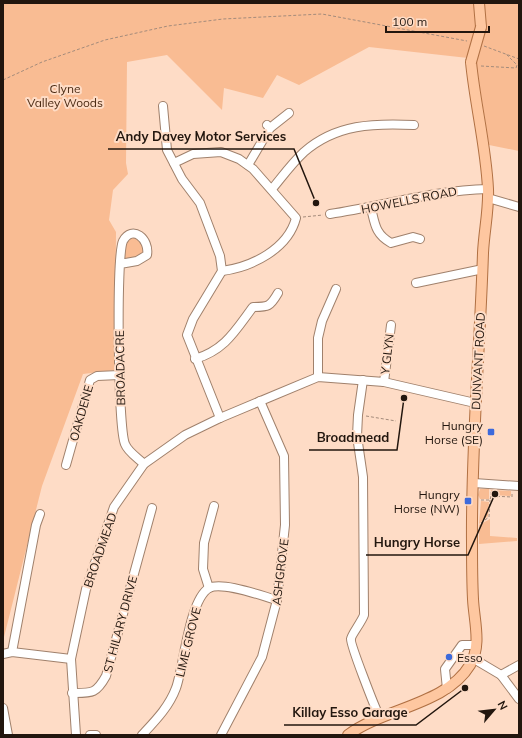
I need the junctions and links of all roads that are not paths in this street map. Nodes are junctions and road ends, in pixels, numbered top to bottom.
1 (479, 3) edge
2 (164, 105) dead end
3 (289, 113) dead end
4 (414, 125) dead end
5 (174, 163) junction
6 (248, 165) junction
7 (272, 189) junction
8 (488, 193) junction
9 (519, 207) edge
10 (371, 208) junction
11 (330, 214) road end
12 (414, 235) dead end
13 (120, 264) dead end
14 (482, 269) junction
15 (222, 271) junction
16 (416, 283) dead end
17 (335, 289) dead end
18 (278, 293) dead end
19 (391, 326) dead end
20 (195, 359) junction
21 (119, 375) junction
22 (318, 377) junction
23 (363, 380) junction
24 (384, 382) junction
25 (260, 401) junction
26 (475, 403) junction
27 (220, 418) junction
28 (144, 464) junction
29 (66, 465) dead end
30 (474, 483) junction
31 (516, 486) edge
32 (214, 506) dead end
33 (152, 508) dead end
34 (40, 514) dead end
35 (209, 588) junction
36 (277, 600) junction
37 (477, 645) junction
38 (12, 652) junction
39 (3, 654) edge
40 (71, 659) junction
41 (474, 659) junction
42 (519, 665) edge
43 (501, 675) junction
44 (515, 686) edge
45 (447, 689) junction
46 (72, 693) junction
47 (519, 699) edge
48 (3, 708) edge
49 (380, 718) junction
50 (8, 735) edge
51 (76, 735) edge
52 (90, 735) edge
53 (96, 735) edge
54 (142, 735) edge
55 (221, 735) edge
56 (348, 735) edge

1 - 8 main road, DUNVANT ROAD, bridge
2 - 5 street
3 - 6 street
4 - 7 street
5 - 6 street
5 - 15 street
6 - 7 street
7 - 15 street
8 - 9 street, HOWELLS ROAD
8 - 10 street, HOWELLS ROAD
8 - 14 main road, DUNVANT ROAD
10 - 11 street, HOWELLS ROAD
10 - 12 street
13 - 21 street, BROADACRE
14 - 16 street
14 - 26 main road, DUNVANT ROAD
15 - 20 street
17 - 22 street
18 - 20 street
19 - 24 street, Y GLYN
20 - 27 street
21 - 28 street, BROADACRE
21 - 29 street, OAKDENE
22 - 23 street, BROADMEAD
22 - 25 street, BROADMEAD
23 - 24 street, BROADMEAD
23 - 49 street
24 - 26 street, BROADMEAD
25 - 27 street, BROADMEAD
25 - 36 street, ASHGROVE
26 - 30 main road, DUNVANT ROAD
27 - 28 street, BROADMEAD
28 - 40 street, BROADMEAD
30 - 31 street
30 - 37 main road, DUNVANT ROAD
32 - 35 street
33 - 46 street, ST HILARY DRIVE
34 - 38 street
35 - 36 street
35 - 54 street, LIME GROVE
36 - 55 street, ASHGROVE
37 - 41 main road, DUNVANT ROAD
37 - 45 street
38 - 39 street
38 - 40 street
40 - 46 street, BROADMEAD
41 - 43 street
41 - 45 main road
42 - 43 street
43 - 44 street
44 - 47 street
45 - 49 main road
46 - 51 street, BROADMEAD
48 - 50 street
49 - 56 main road
52 - 53 street

